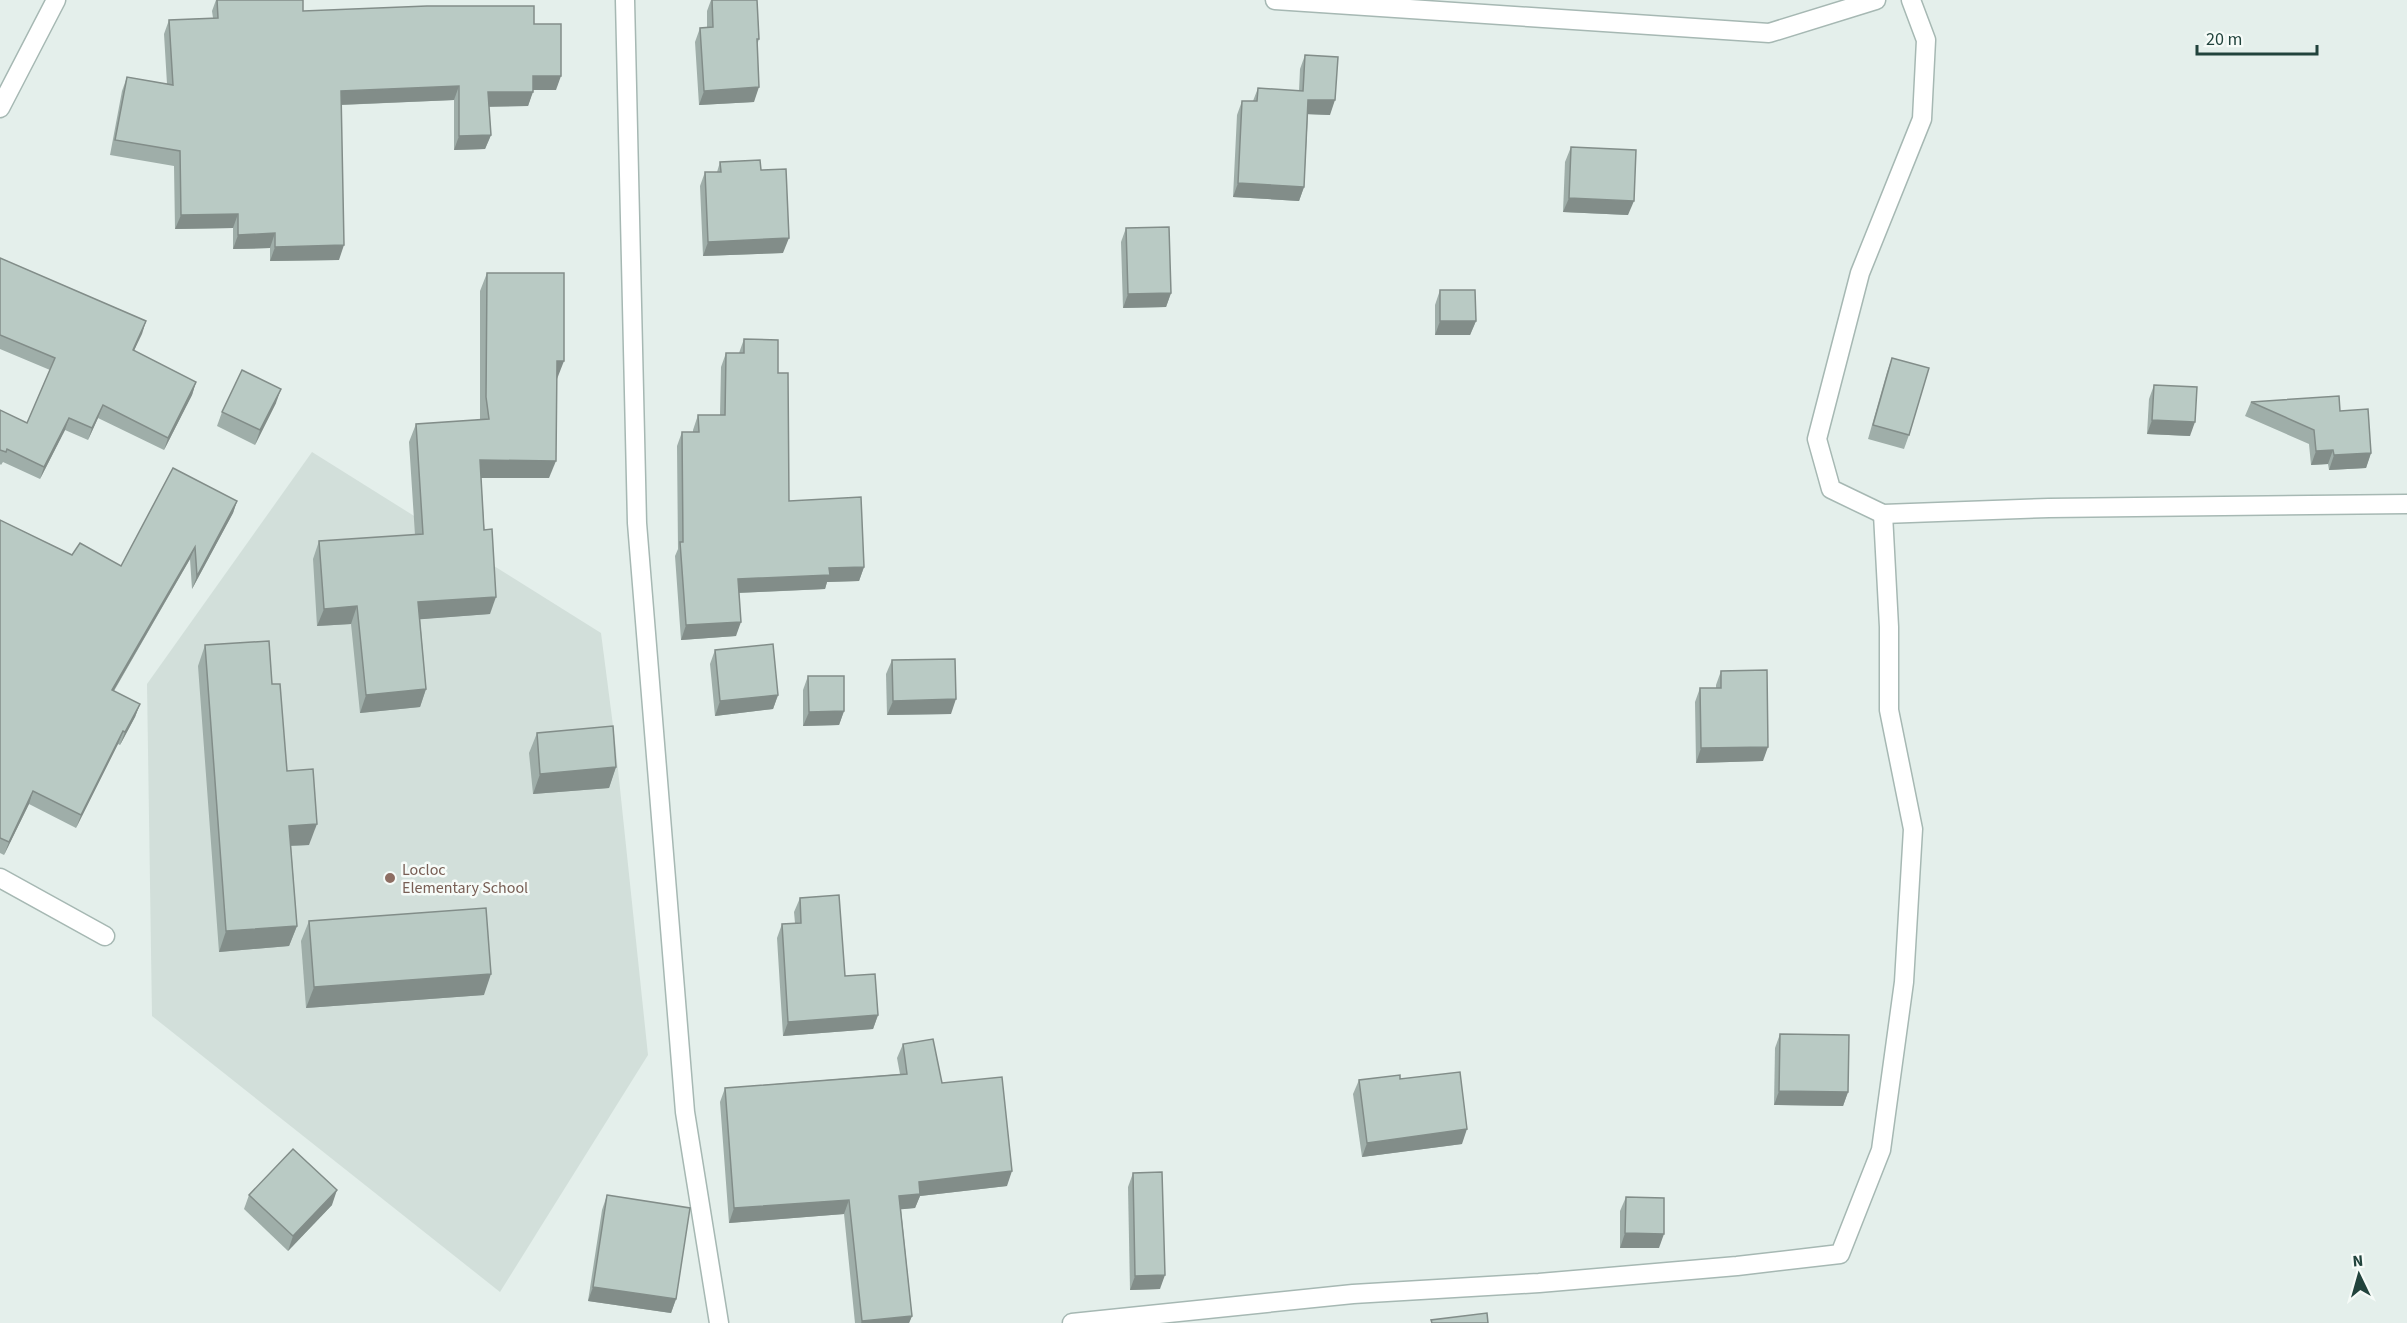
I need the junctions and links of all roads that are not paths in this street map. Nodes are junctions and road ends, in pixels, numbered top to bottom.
1 (56, 0) edge
2 (625, 0) edge
3 (1275, 0) edge
4 (1876, 0) edge
5 (1911, 0) edge
6 (0, 108) edge
7 (2407, 504) edge
8 (1883, 514) junction
9 (0, 878) edge
10 (105, 936) dead end
11 (719, 1323) edge
12 (1072, 1323) edge

1 - 6 street
2 - 11 street
3 - 4 street
5 - 8 street
7 - 8 street
8 - 12 street
9 - 10 street

